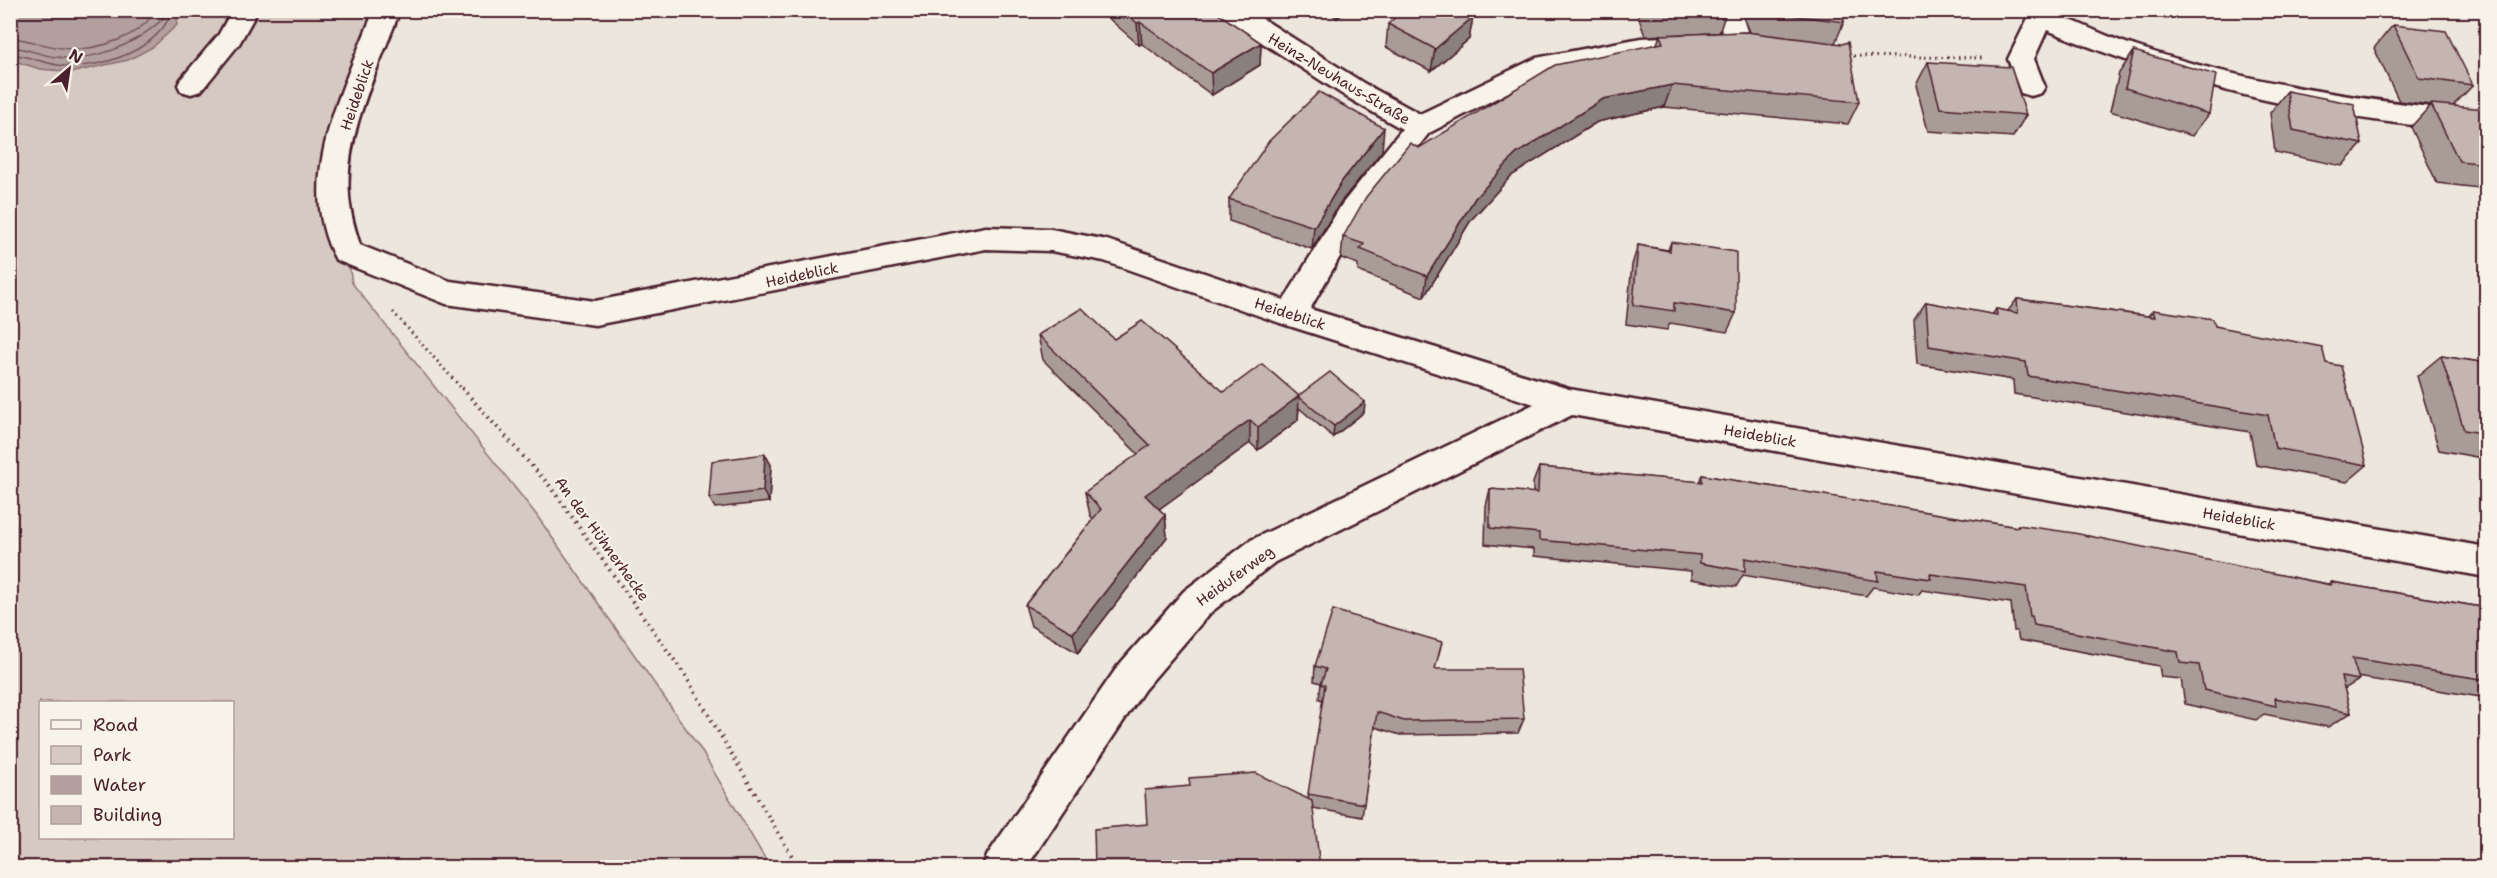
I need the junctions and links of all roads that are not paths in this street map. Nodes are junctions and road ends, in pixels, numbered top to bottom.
1 (245, 10) edge
2 (387, 10) edge
3 (1230, 10) edge
4 (1727, 10) edge
5 (2045, 14) edge
6 (191, 85) dead end
7 (2031, 87) dead end
8 (2487, 122) edge
9 (1419, 126) junction
10 (1291, 315) junction
11 (1569, 402) junction
12 (2487, 562) edge
13 (1002, 867) edge

1 - 6 street
2 - 10 street, Heideblick
3 - 9 street, Heinz-Neuhaus-Straße
4 - 9 street
5 - 7 street
5 - 8 street
9 - 10 street
10 - 11 street, Heideblick
11 - 12 street, Heideblick
11 - 13 street, Heiduferweg

